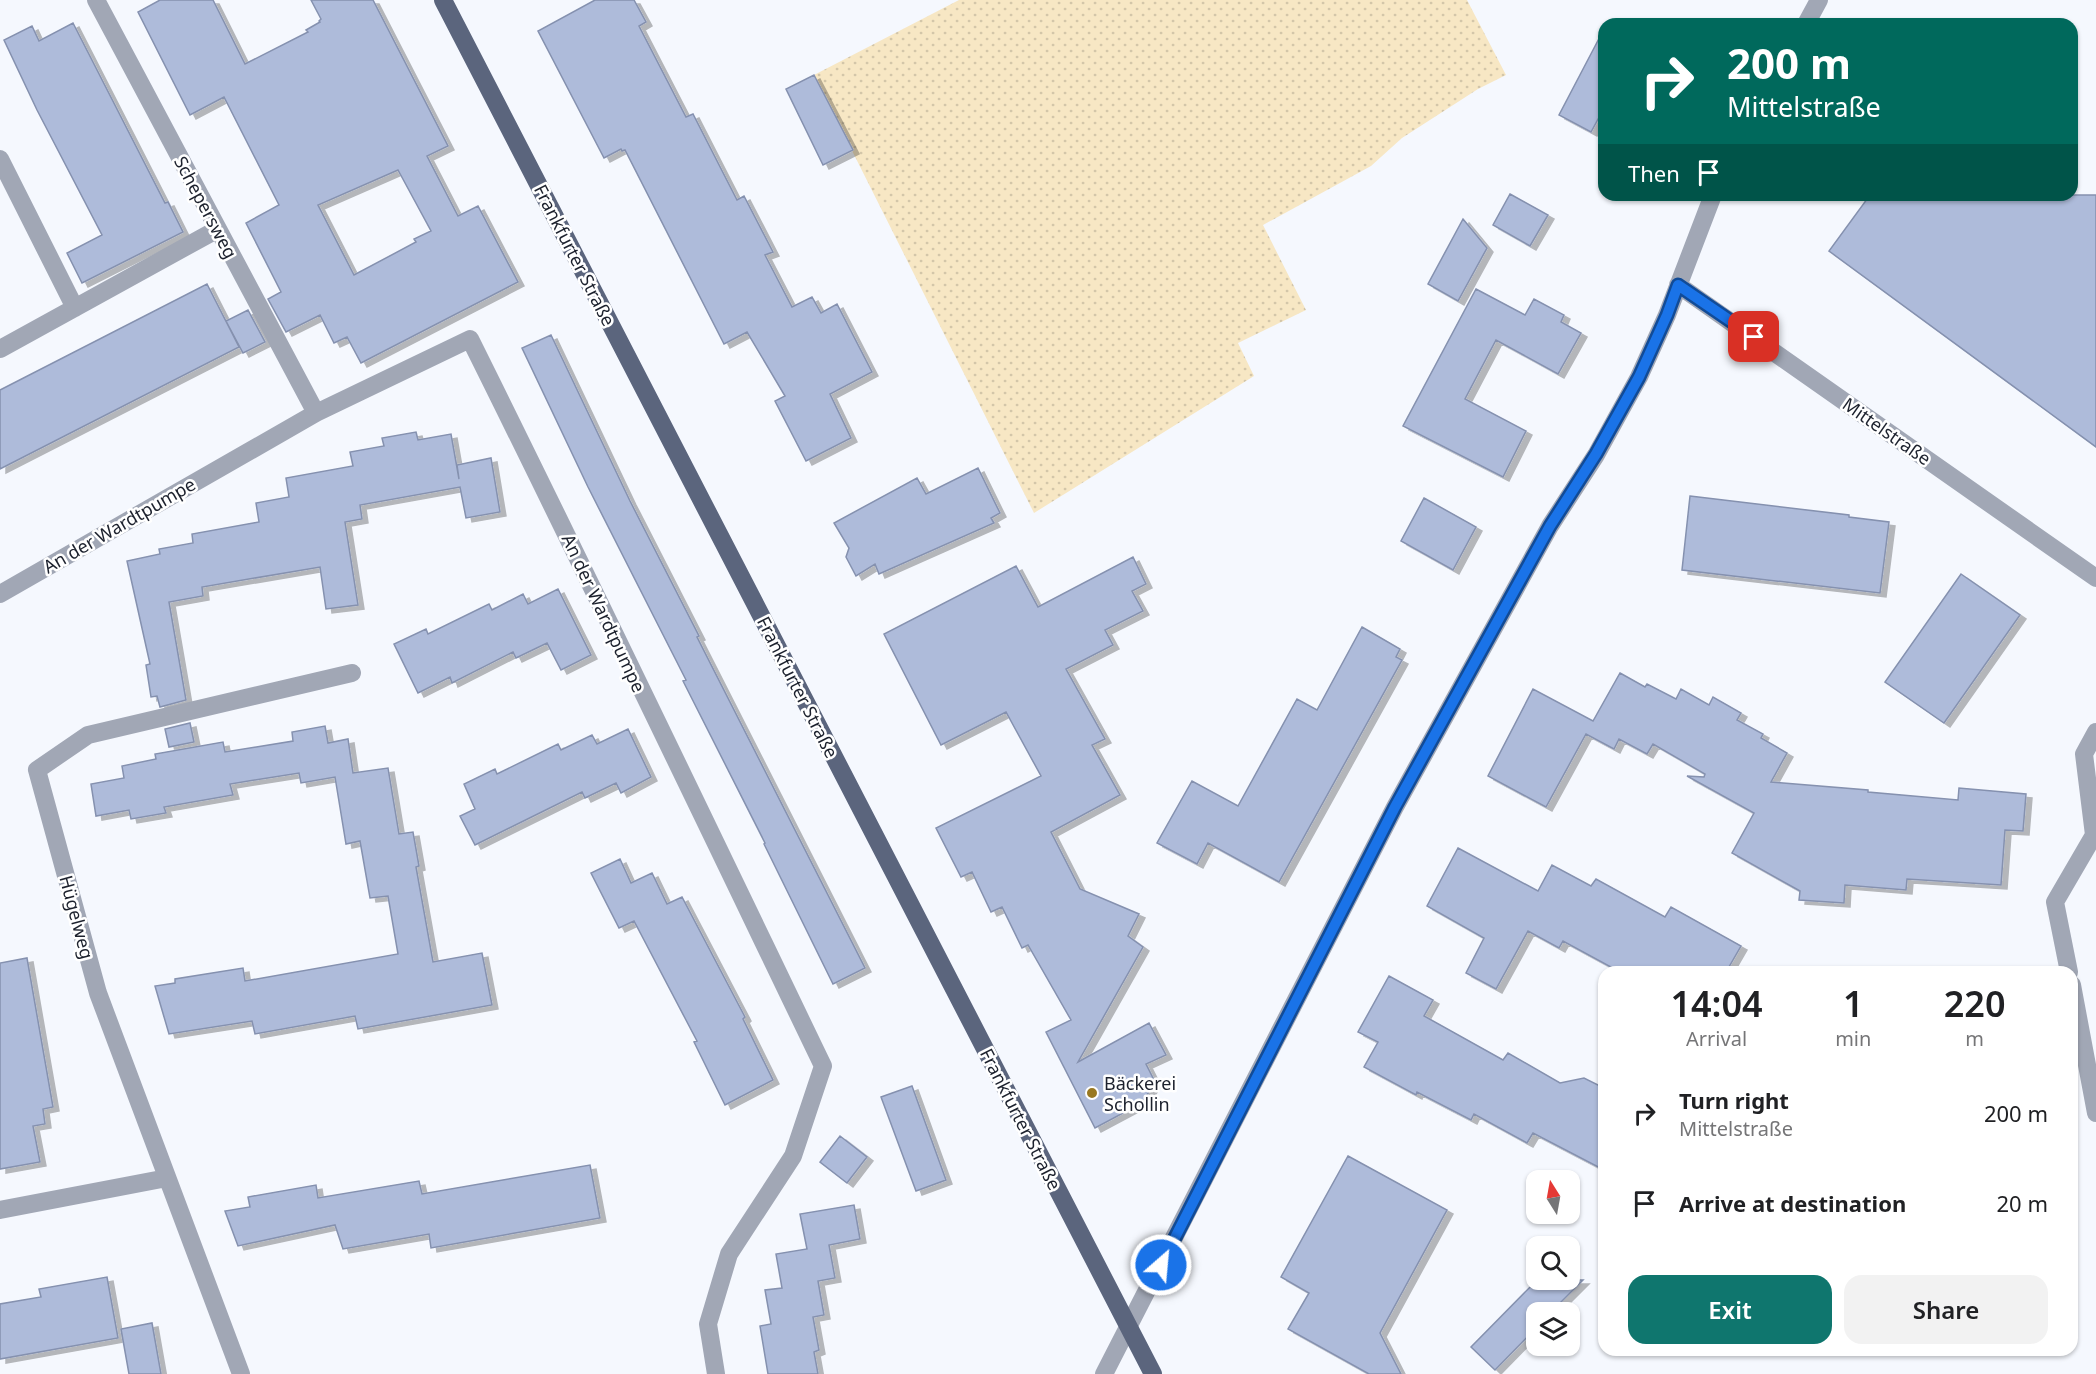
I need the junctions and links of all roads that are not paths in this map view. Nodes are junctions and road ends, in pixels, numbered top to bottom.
1 (96, 0) edge
2 (443, 0) edge
3 (1819, 0) edge
4 (1809, 18) edge
5 (0, 159) edge
6 (1711, 201) edge
7 (218, 229) junction
8 (1678, 285) junction
9 (75, 308) junction
10 (0, 349) edge
11 (316, 413) junction
12 (2096, 578) edge
13 (0, 594) edge
14 (352, 673) dead end
15 (2096, 732) edge
16 (2068, 966) edge
17 (2078, 1017) edge
18 (2096, 1113) edge
19 (166, 1178) junction
20 (0, 1210) edge
21 (1129, 1328) junction
22 (241, 1374) edge
23 (716, 1374) edge
24 (1104, 1374) edge
25 (1153, 1374) edge

1 - 7 street, Schepersweg
2 - 21 main road, Frankfurter Straße
3 - 4 street
5 - 9 street
6 - 8 street
7 - 9 street
7 - 11 street, Schepersweg
8 - 12 street, Mittelstraße
8 - 21 street
9 - 10 street
11 - 13 street, An der Wardtpumpe
11 - 23 street, An der Wardtpumpe
14 - 19 street, Hügelweg
15 - 16 street
17 - 18 street
19 - 20 street
19 - 22 street, Hügelweg
21 - 24 street
21 - 25 main road, Frankfurter Straße

